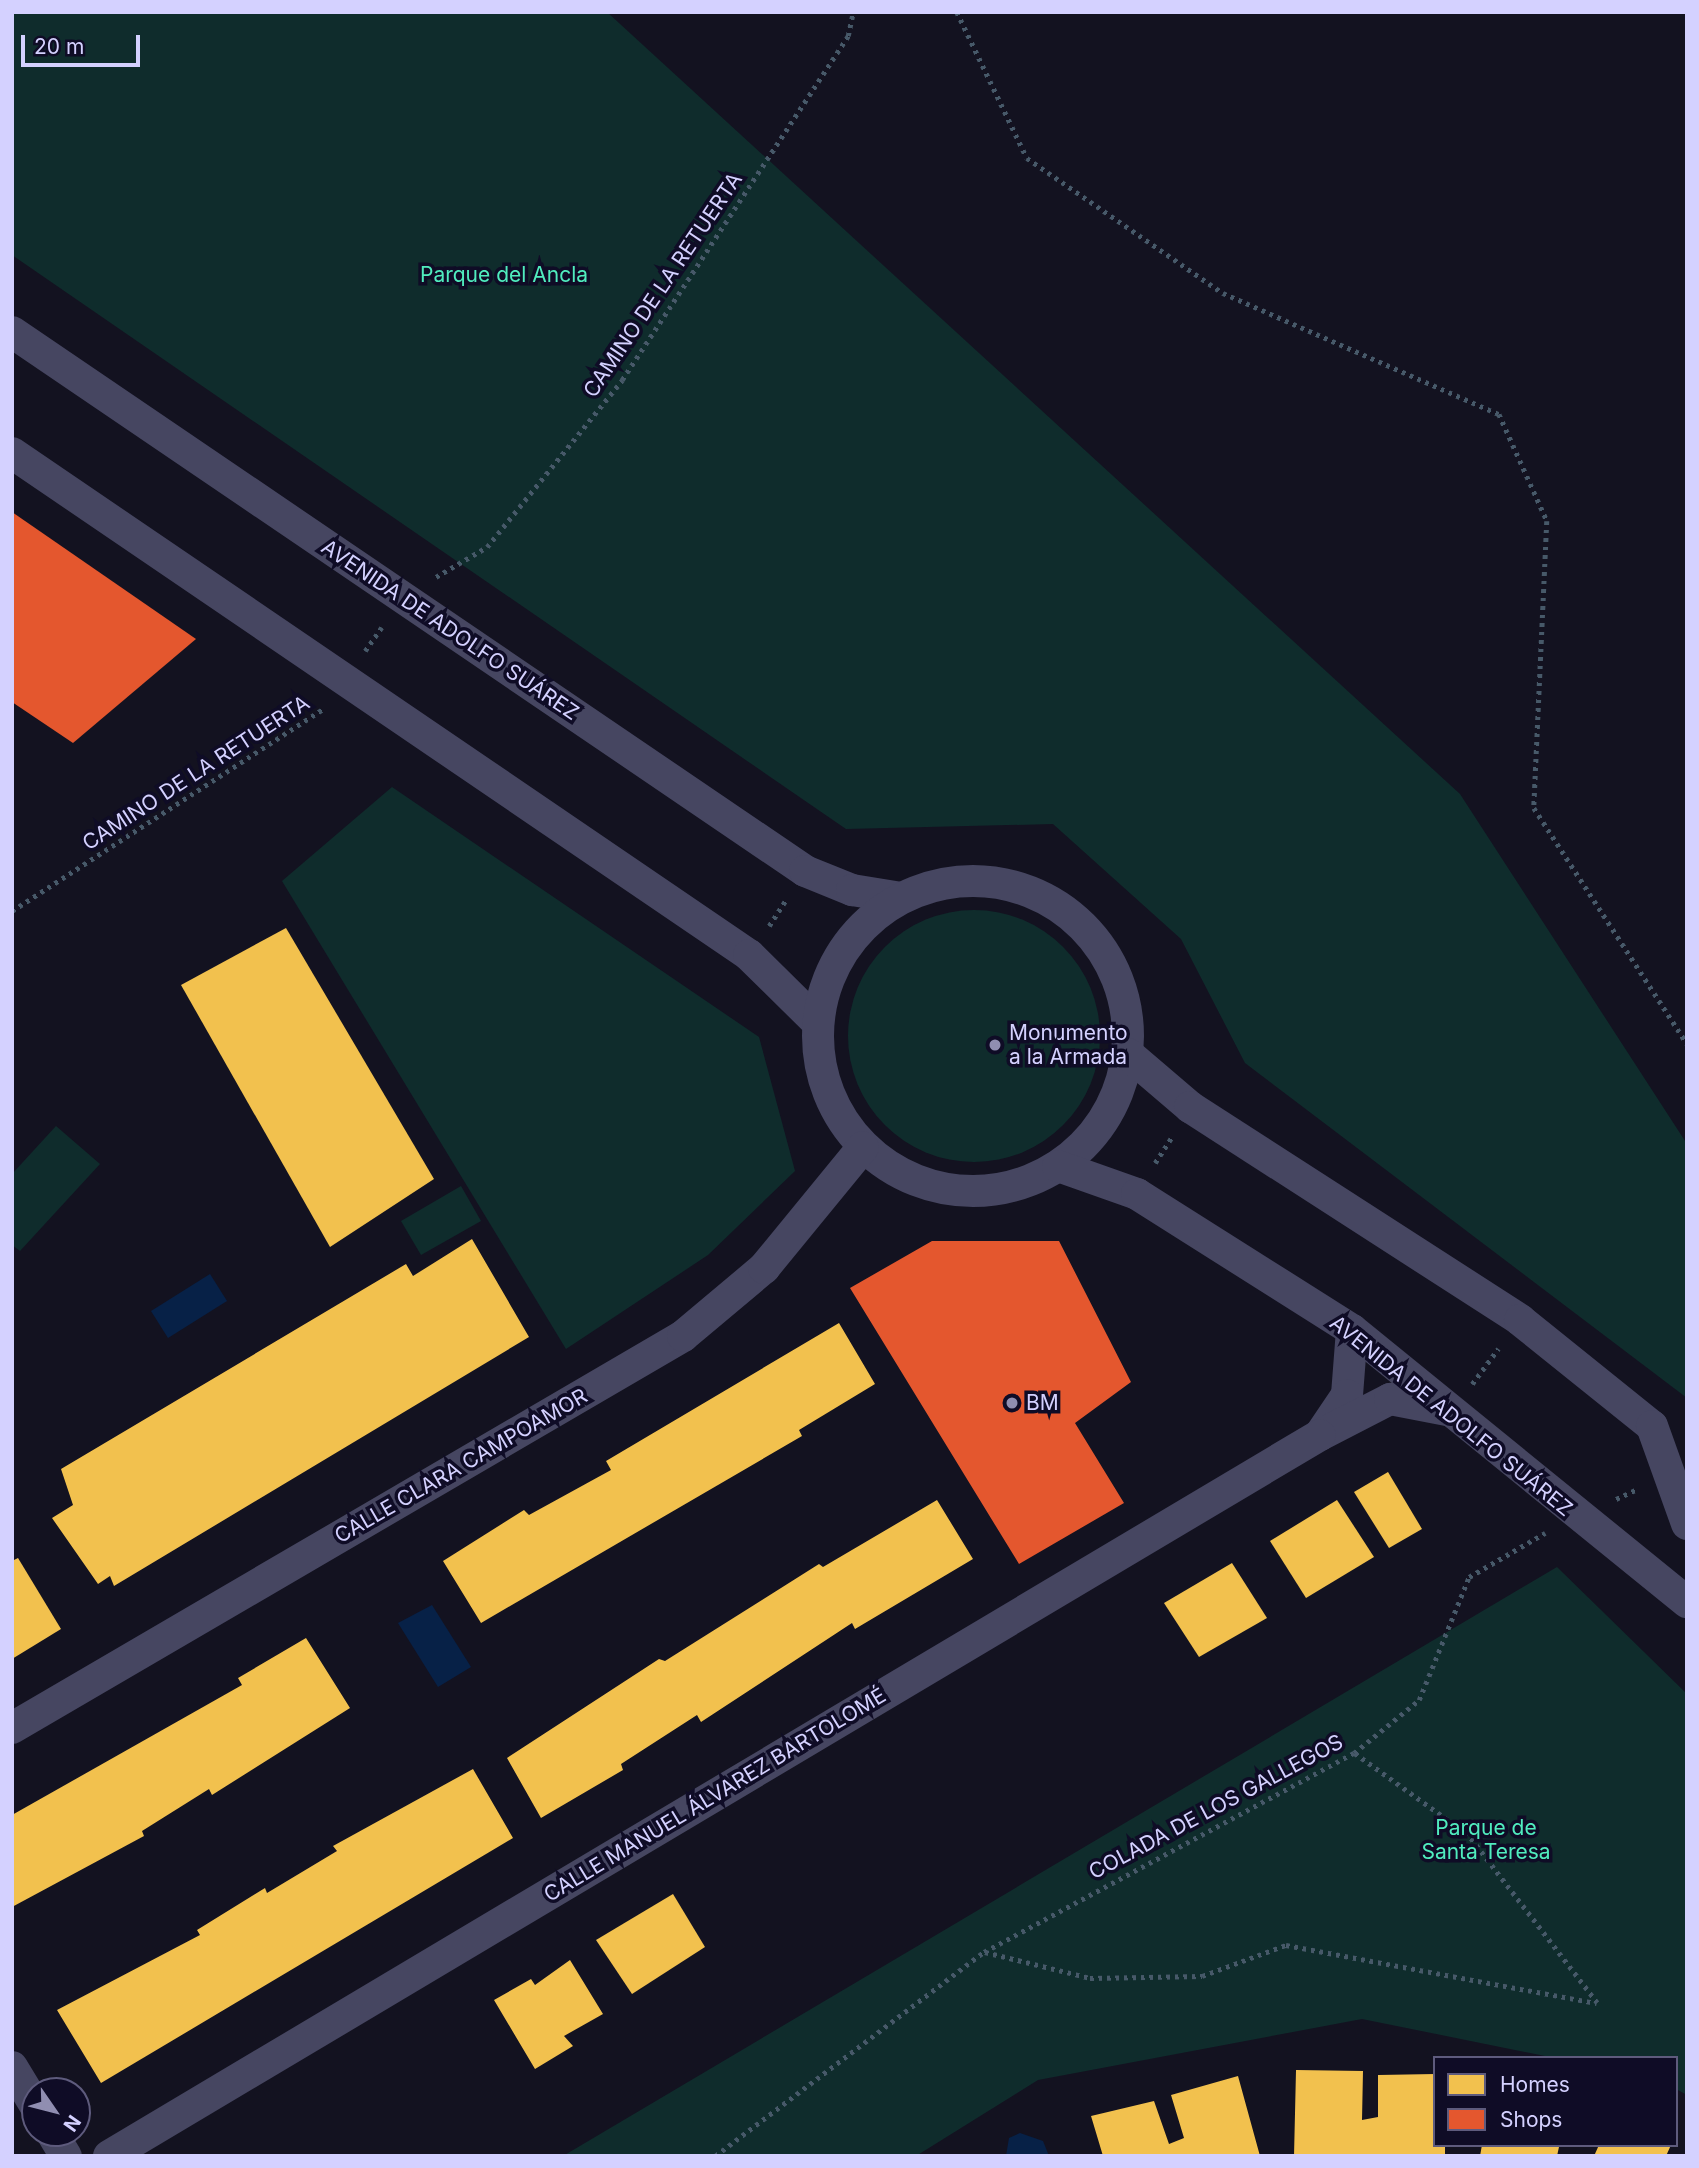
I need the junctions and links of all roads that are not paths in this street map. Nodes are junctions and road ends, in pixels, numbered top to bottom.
1 (12, 332) edge
2 (12, 453) edge
3 (901, 898) junction
4 (818, 1023) junction
5 (1128, 1054) junction
6 (863, 1147) junction
7 (1058, 1166) junction
8 (1352, 1330) junction
9 (1451, 1411) junction
10 (1320, 1435) junction
11 (1687, 1524) edge
12 (1687, 1602) edge
13 (12, 1728) edge
14 (109, 2156) edge

1 - 3 street, AVENIDA DE ADOLFO SUÁREZ
2 - 4 street
3 - 4 street
3 - 5 street
4 - 6 street
5 - 7 street
5 - 11 street
6 - 7 street
6 - 13 street, CALLE CLARA CAMPOAMOR
7 - 8 street, AVENIDA DE ADOLFO SUÁREZ
8 - 9 street, AVENIDA DE ADOLFO SUÁREZ
8 - 10 street, CALLE MANUEL ÁLVAREZ BARTOLOMÉ
9 - 10 street, CALLE MANUEL ÁLVAREZ BARTOLOMÉ
9 - 12 street, AVENIDA DE ADOLFO SUÁREZ
10 - 14 street, CALLE MANUEL ÁLVAREZ BARTOLOMÉ

